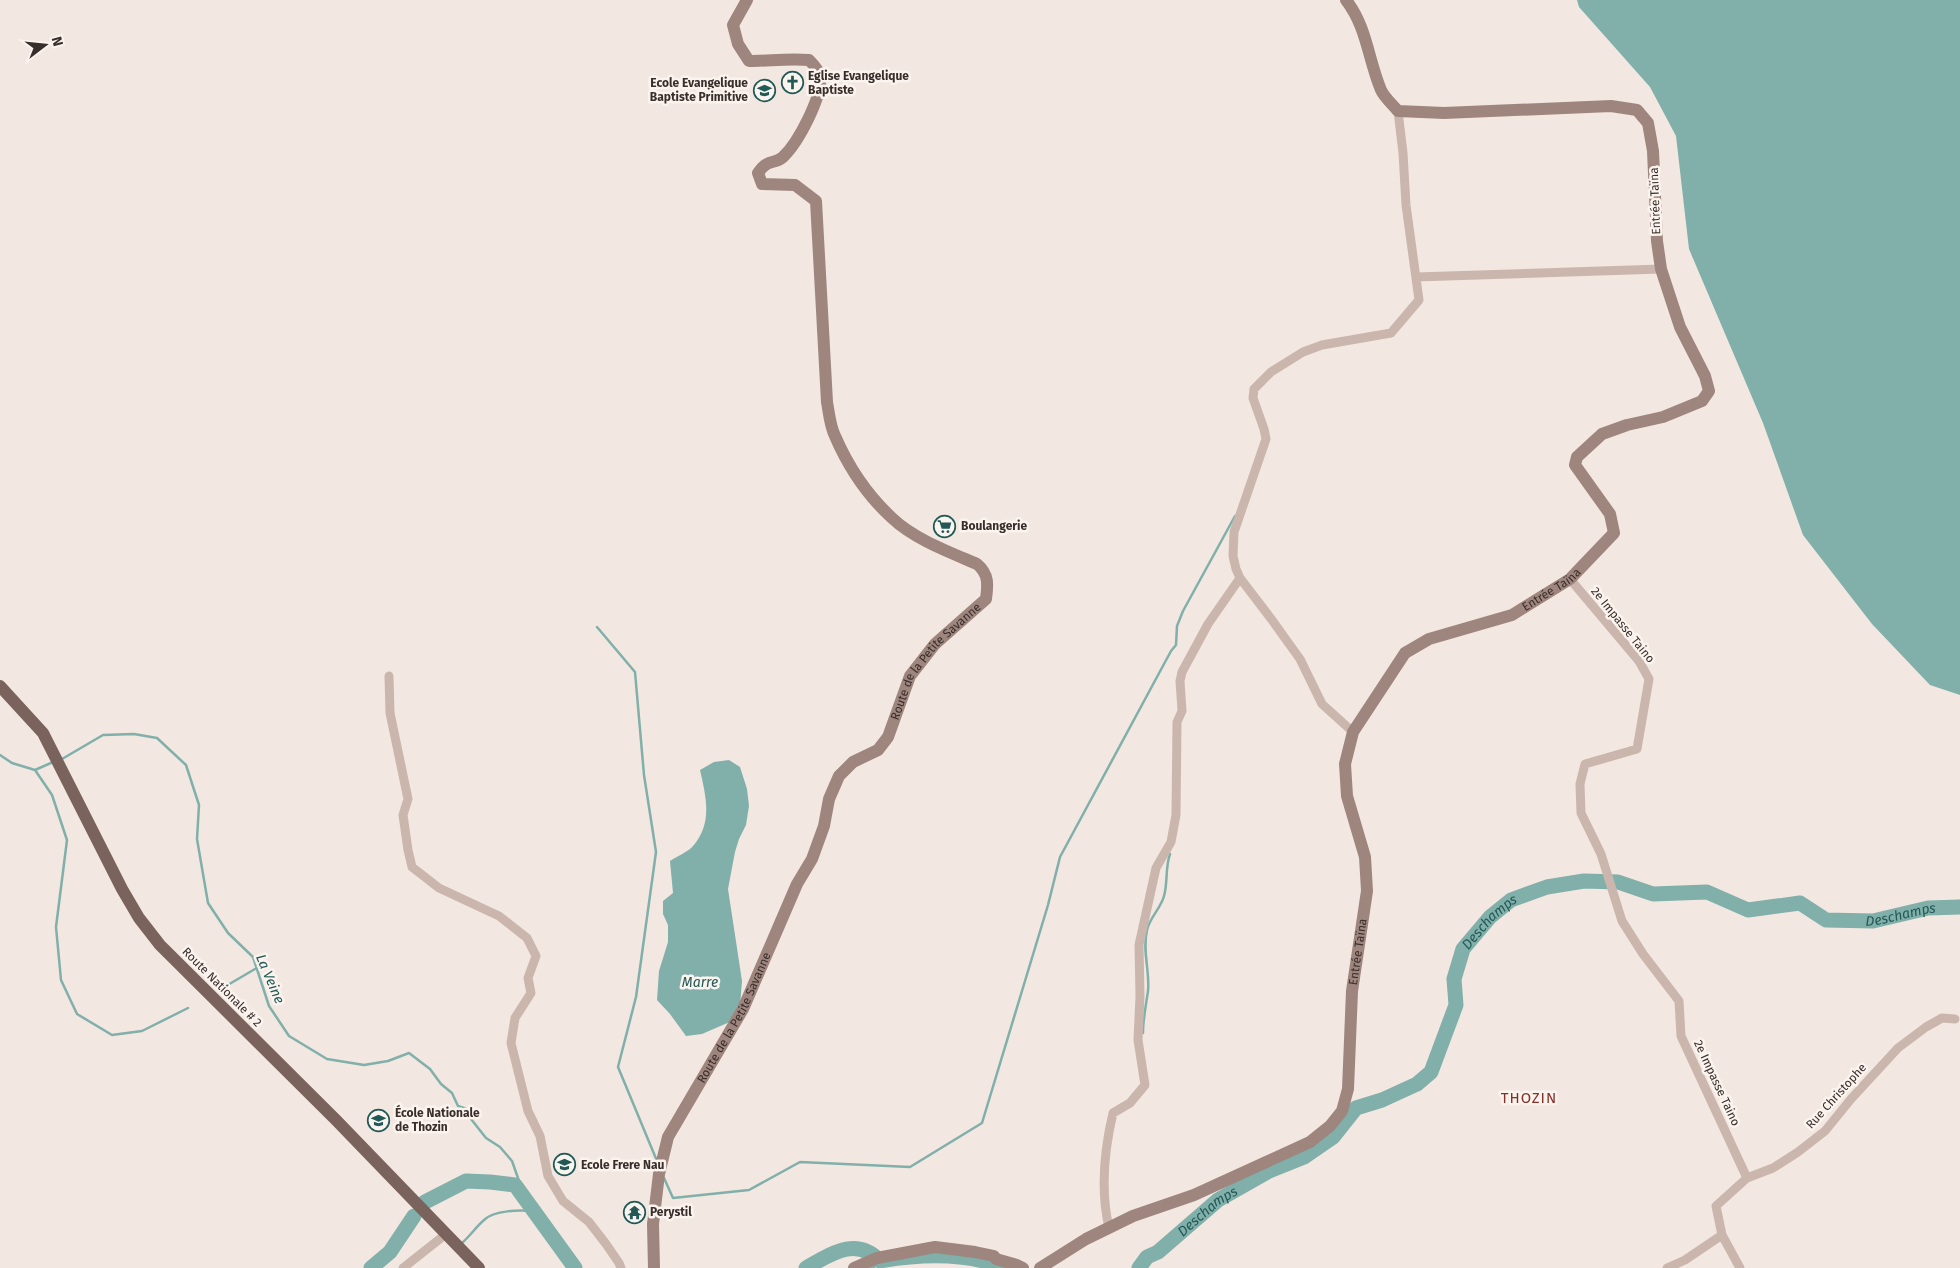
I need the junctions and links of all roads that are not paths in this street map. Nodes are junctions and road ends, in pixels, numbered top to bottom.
1 (747, 0) edge
2 (1346, 0) edge
3 (1398, 111) junction
4 (1660, 269) junction
5 (1416, 277) junction
6 (1240, 578) junction
7 (1570, 579) junction
8 (389, 676) dead end
9 (0, 686) edge
10 (1352, 732) junction
11 (1955, 1019) dead end
12 (1747, 1178) junction
13 (1109, 1228) junction
14 (446, 1234) junction
15 (1722, 1235) junction
16 (858, 1266) edge
17 (404, 1268) edge
18 (479, 1268) edge
19 (621, 1268) edge
20 (654, 1268) edge
21 (1023, 1268) edge
22 (1040, 1268) edge
23 (1667, 1268) edge
24 (1740, 1268) edge

1 - 20 street, Route de la Petite Savanne
2 - 3 street
3 - 4 street, Entrée Taïna
3 - 5 street
4 - 5 street
4 - 7 street, Entrée Taïna
5 - 6 street
6 - 10 street
6 - 13 street
7 - 10 street, Entrée Taïna
7 - 12 street, 2e Impasse Taino
8 - 19 street
9 - 14 main road, Route Nationale # 2
10 - 13 street, Entrée Taïna
11 - 12 street, Rue Christophe
12 - 15 street, Rue Christophe
13 - 22 street, Entrée Taïna
14 - 17 street
14 - 18 main road, Route Nationale # 2
15 - 23 street
15 - 24 street, Rue Christophe
16 - 21 street

